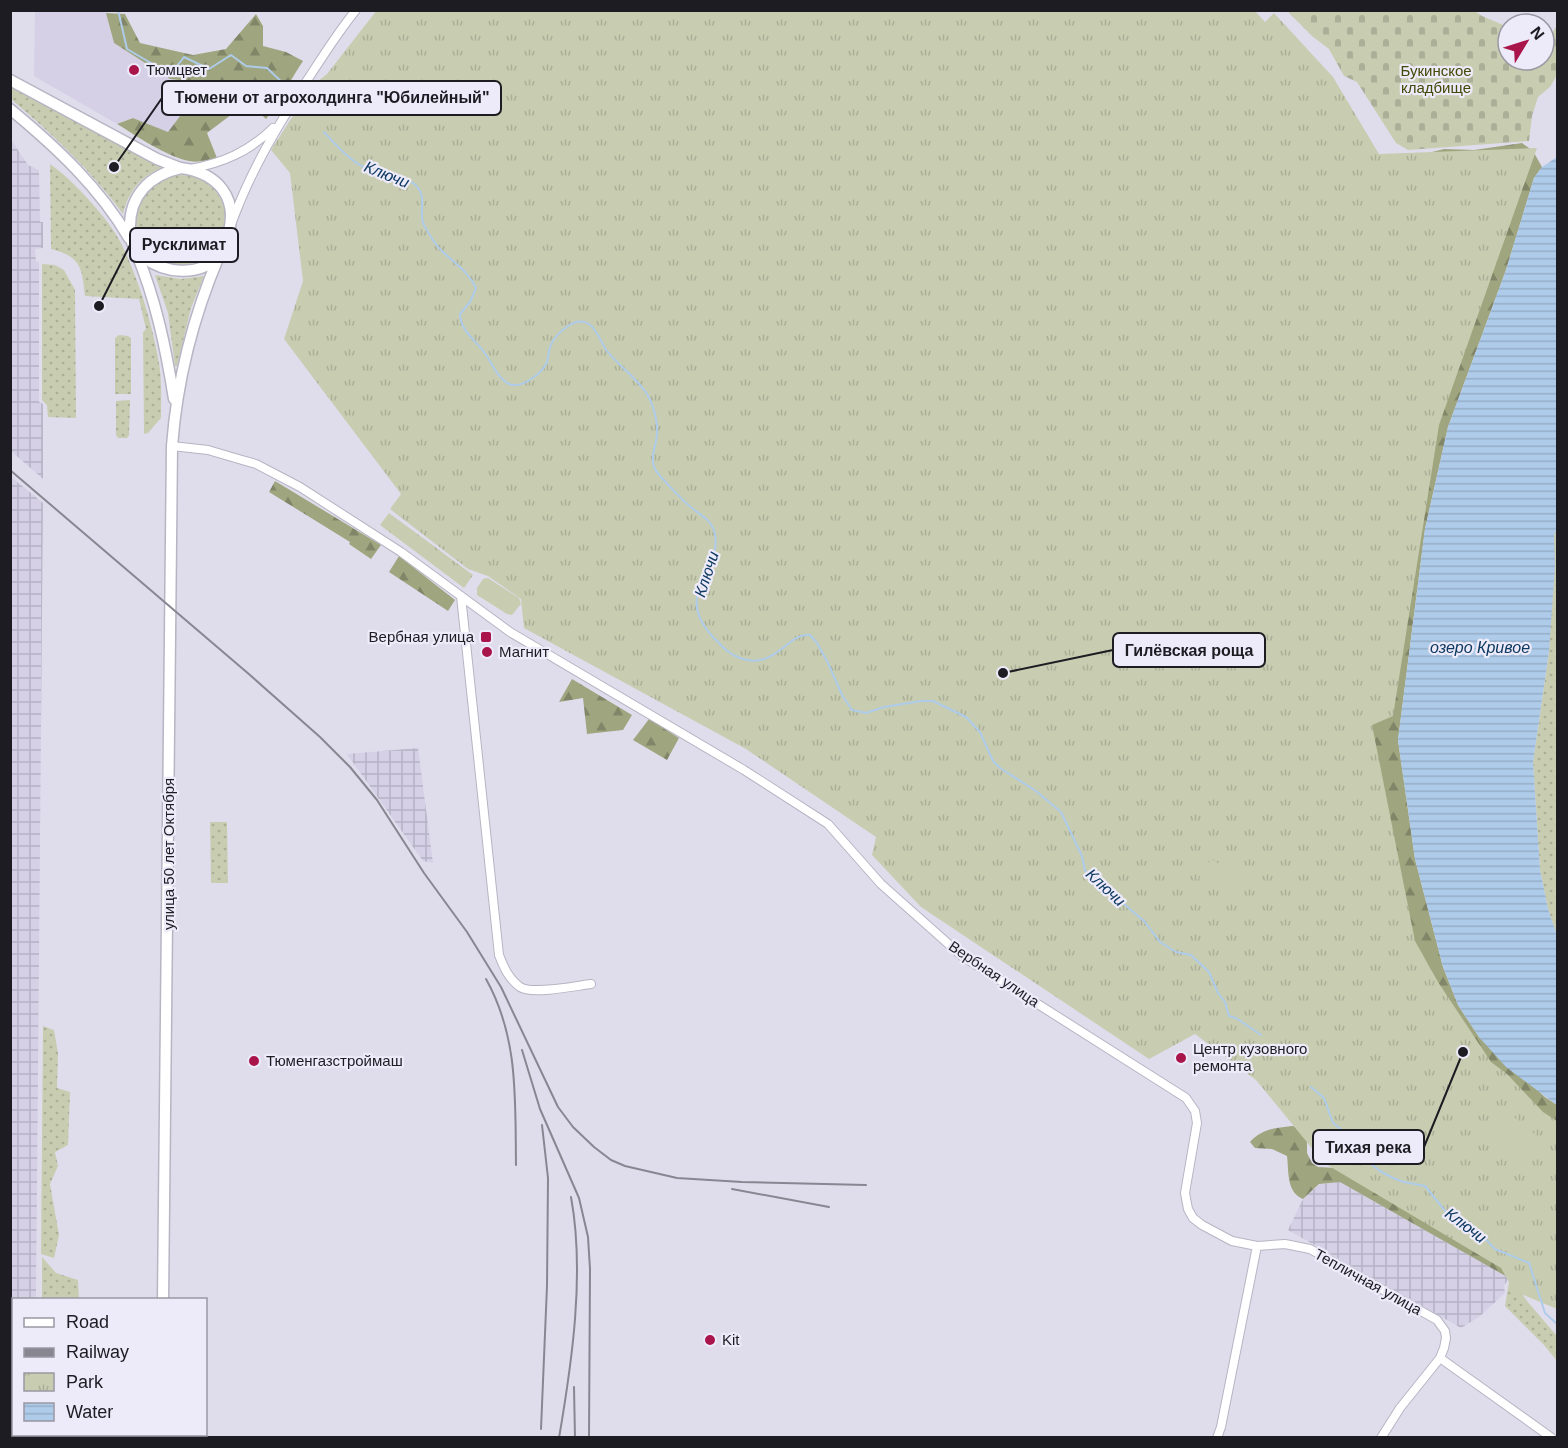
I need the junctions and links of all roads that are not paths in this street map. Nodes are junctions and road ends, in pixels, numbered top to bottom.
1 (356, 10) edge
2 (10, 80) edge
3 (10, 109) edge
4 (282, 119) junction
5 (185, 169) junction
6 (232, 223) junction
7 (132, 245) junction
8 (219, 256) junction
9 (175, 409) junction
10 (172, 446) junction
11 (460, 596) junction
12 (591, 984) dead end
13 (1257, 1246) junction
14 (163, 1298) edge
15 (1440, 1358) junction
16 (1217, 1437) edge
17 (1381, 1437) edge
18 (1552, 1437) edge

1 - 4 street
2 - 5 main road
3 - 7 main road
4 - 5 street
4 - 6 street
5 - 6 main road
5 - 7 main road
6 - 8 main road
7 - 8 main road
7 - 9 main road
8 - 9 main road
9 - 10 main road, улица 50 лет Октября
10 - 11 street, Вербная улица
10 - 14 main road, улица 50 лет Октября
11 - 12 street
11 - 13 street, Вербная улица
13 - 15 street, Тепличная улица
13 - 16 street
15 - 17 street
15 - 18 street

